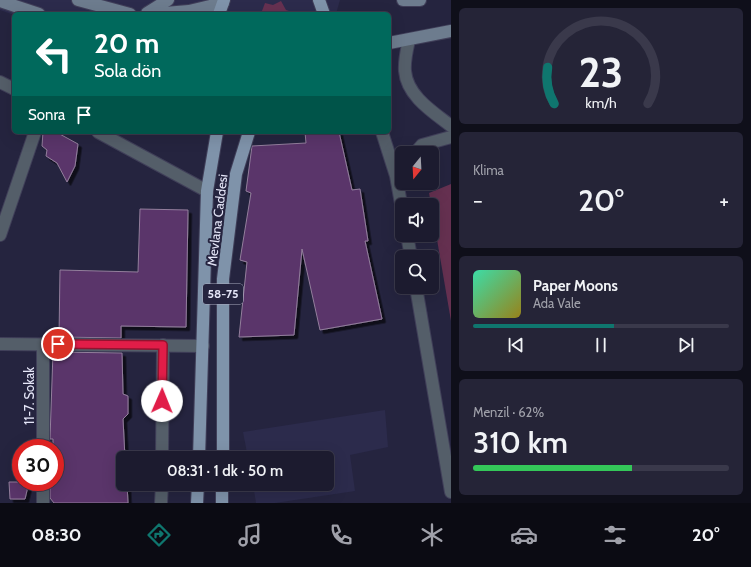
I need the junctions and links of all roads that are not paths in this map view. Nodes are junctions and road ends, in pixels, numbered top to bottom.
1 (78, 0) edge
2 (168, 0) edge
3 (319, 0) edge
4 (403, 0) edge
5 (420, 0) edge
6 (0, 1) edge
7 (222, 6) edge
8 (33, 12) edge
9 (123, 12) edge
10 (148, 12) edge
11 (177, 12) edge
12 (323, 12) edge
13 (451, 31) edge
14 (409, 40) junction
15 (391, 43) edge
16 (0, 82) edge
17 (12, 88) edge
18 (451, 126) edge
19 (34, 134) edge
20 (102, 134) edge
21 (215, 134) edge
22 (248, 134) edge
23 (383, 134) edge
24 (451, 137) edge
25 (421, 146) edge
26 (395, 163) edge
27 (207, 191) junction
28 (0, 235) edge
29 (417, 294) edge
30 (0, 344) edge
31 (43, 344) junction
32 (163, 345) junction
33 (203, 346) junction
34 (43, 439) edge
35 (162, 451) edge
36 (199, 451) edge
37 (222, 451) edge
38 (43, 491) edge
39 (162, 491) edge
40 (198, 491) edge
41 (222, 491) edge
42 (451, 492) edge
43 (43, 503) edge
44 (162, 503) edge
45 (197, 503) edge
46 (222, 503) edge

1 - 9 street
2 - 10 street
3 - 12 main road
4 - 5 street
6 - 8 street
7 - 11 street
13 - 14 street
14 - 15 street
14 - 18 street
16 - 17 street
19 - 28 street
20 - 27 street
21 - 27 main road, Mevlana Caddesi / 58-75
22 - 37 main road, Mevlana Caddesi / 58-75
23 - 26 street
24 - 25 street
27 - 33 main road, Mevlana Caddesi / 58-75
29 - 42 street
30 - 31 street
31 - 32 street
31 - 34 street, 11-7. Sokak
32 - 33 street
32 - 35 street
33 - 36 main road, Mevlana Caddesi / 58-75
38 - 43 street
39 - 44 street
40 - 45 main road
41 - 46 main road

